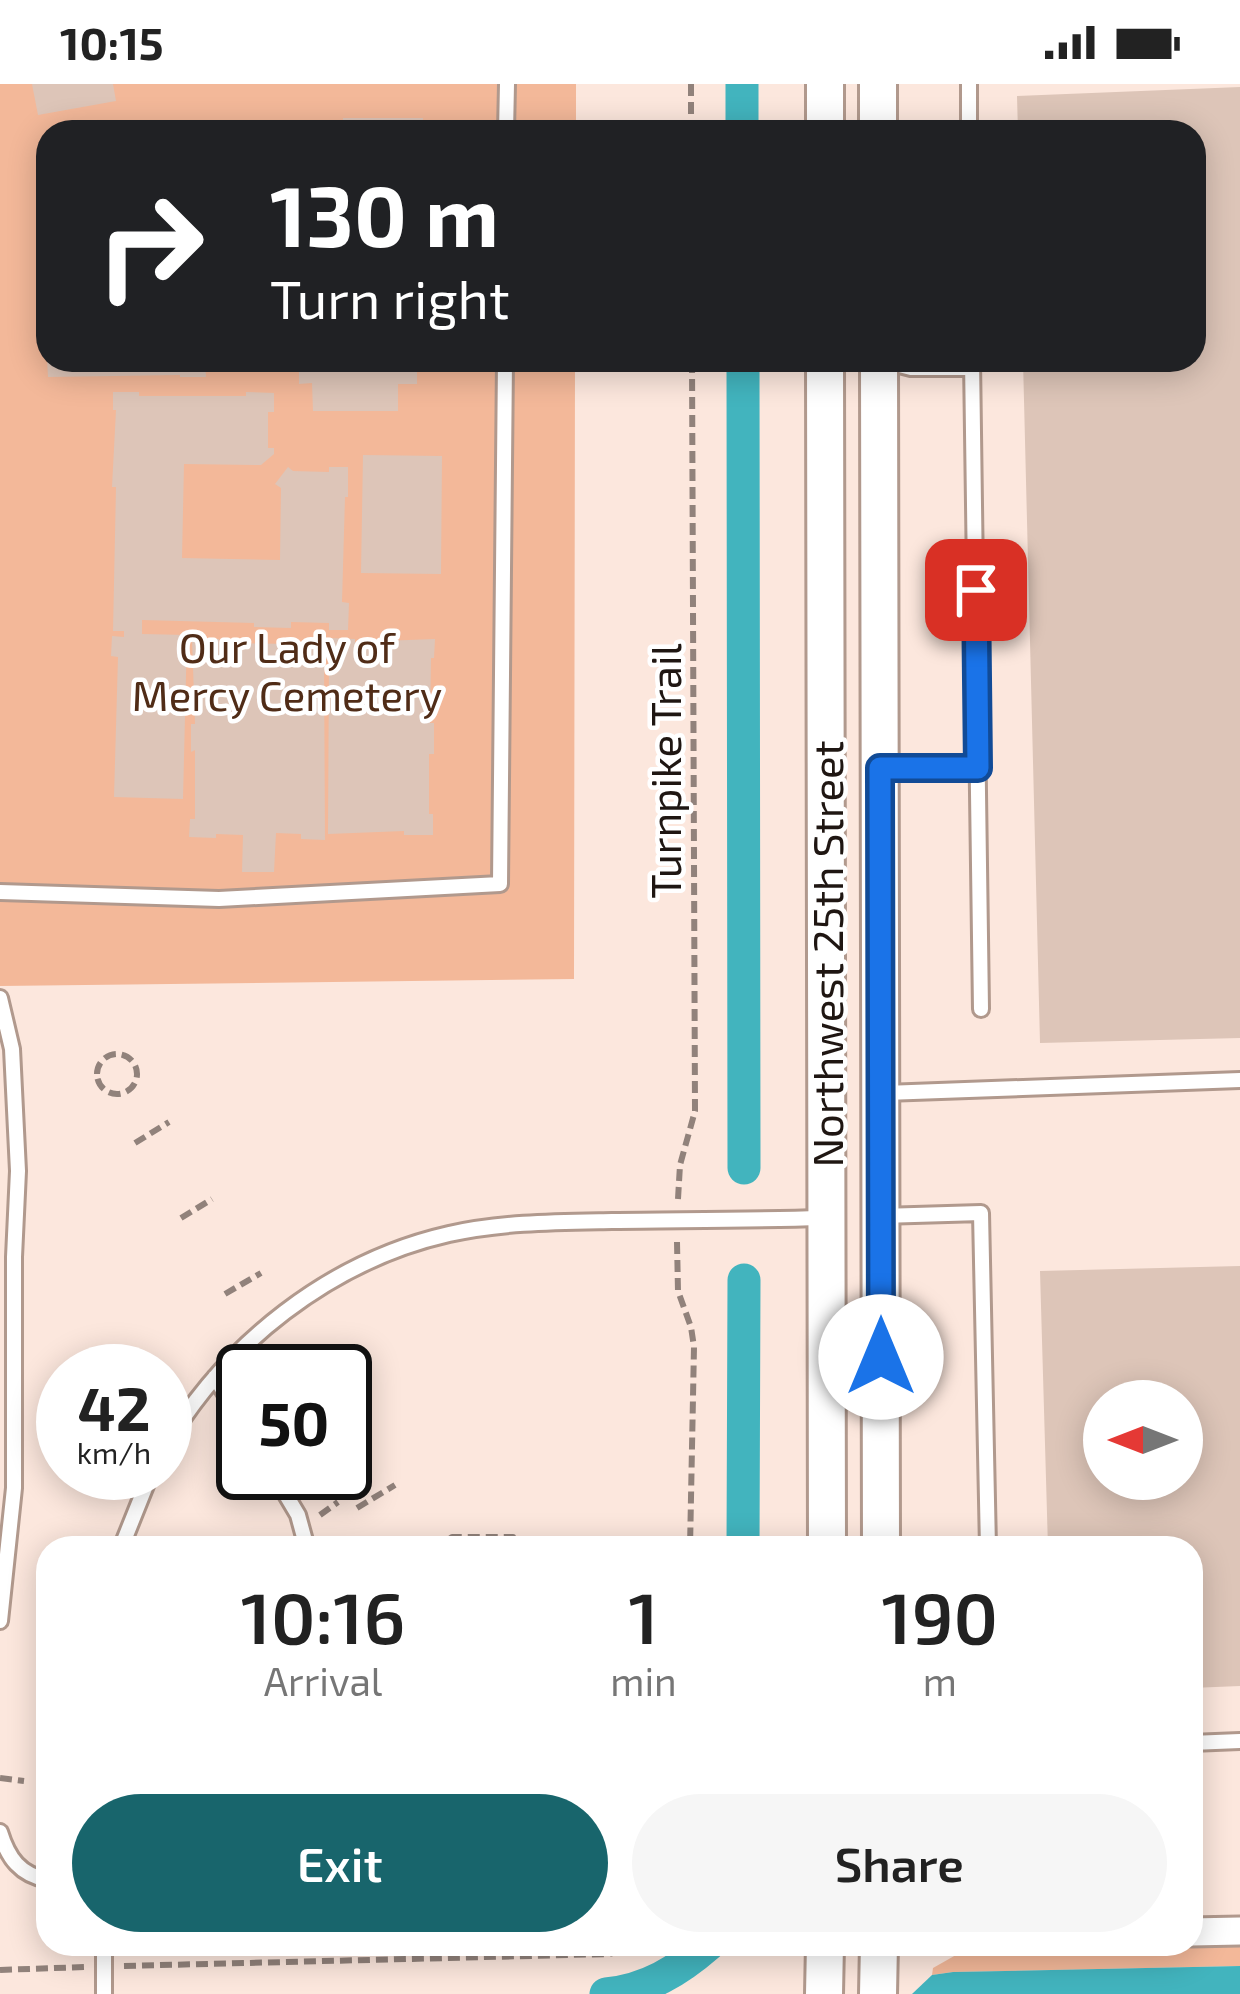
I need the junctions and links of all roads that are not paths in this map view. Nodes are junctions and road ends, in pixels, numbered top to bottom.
1 (507, 84) edge
2 (825, 84) edge
3 (878, 84) edge
4 (969, 84) edge
5 (506, 120) edge
6 (825, 120) edge
7 (878, 120) edge
8 (969, 120) edge
9 (505, 372) edge
10 (825, 372) edge
11 (879, 372) edge
12 (973, 372) edge
13 (880, 768) junction
14 (978, 768) junction
15 (0, 892) edge
16 (0, 998) edge
17 (981, 1009) dead end
18 (5, 1040) edge
19 (1240, 1080) edge
20 (880, 1093) junction
21 (880, 1216) junction
22 (826, 1218) junction
23 (214, 1377) junction
24 (216, 1380) edge
25 (192, 1403) edge
26 (140, 1500) edge
27 (289, 1500) edge
28 (126, 1536) edge
29 (304, 1536) edge
30 (827, 1536) edge
31 (881, 1536) edge
32 (988, 1536) edge
33 (0, 1621) edge
34 (1240, 1741) edge
35 (1203, 1743) edge
36 (0, 1832) edge
37 (36, 1875) edge
38 (1240, 1931) edge
39 (1203, 1932) edge
40 (104, 1956) edge
41 (825, 1956) edge
42 (879, 1956) edge
43 (104, 1994) edge
44 (824, 1994) edge
45 (878, 1994) edge

1 - 5 lane
2 - 6 main road
3 - 7 main road
4 - 8 lane
9 - 15 lane
10 - 22 main road, Northwest 25th Street
11 - 13 main road, Northwest 25th Street
12 - 14 lane
13 - 14 lane
13 - 20 main road, Northwest 25th Street
14 - 17 lane
16 - 18 lane
18 - 33 lane
19 - 20 lane
20 - 21 main road, Northwest 25th Street
21 - 22 main road
21 - 31 main road, Northwest 25th Street
21 - 32 lane
22 - 23 lane
22 - 30 main road, Northwest 25th Street
23 - 24 lane
23 - 25 lane
26 - 28 lane
27 - 29 lane
34 - 35 lane
36 - 37 lane
38 - 39 street
40 - 43 lane
41 - 44 main road
42 - 45 main road

